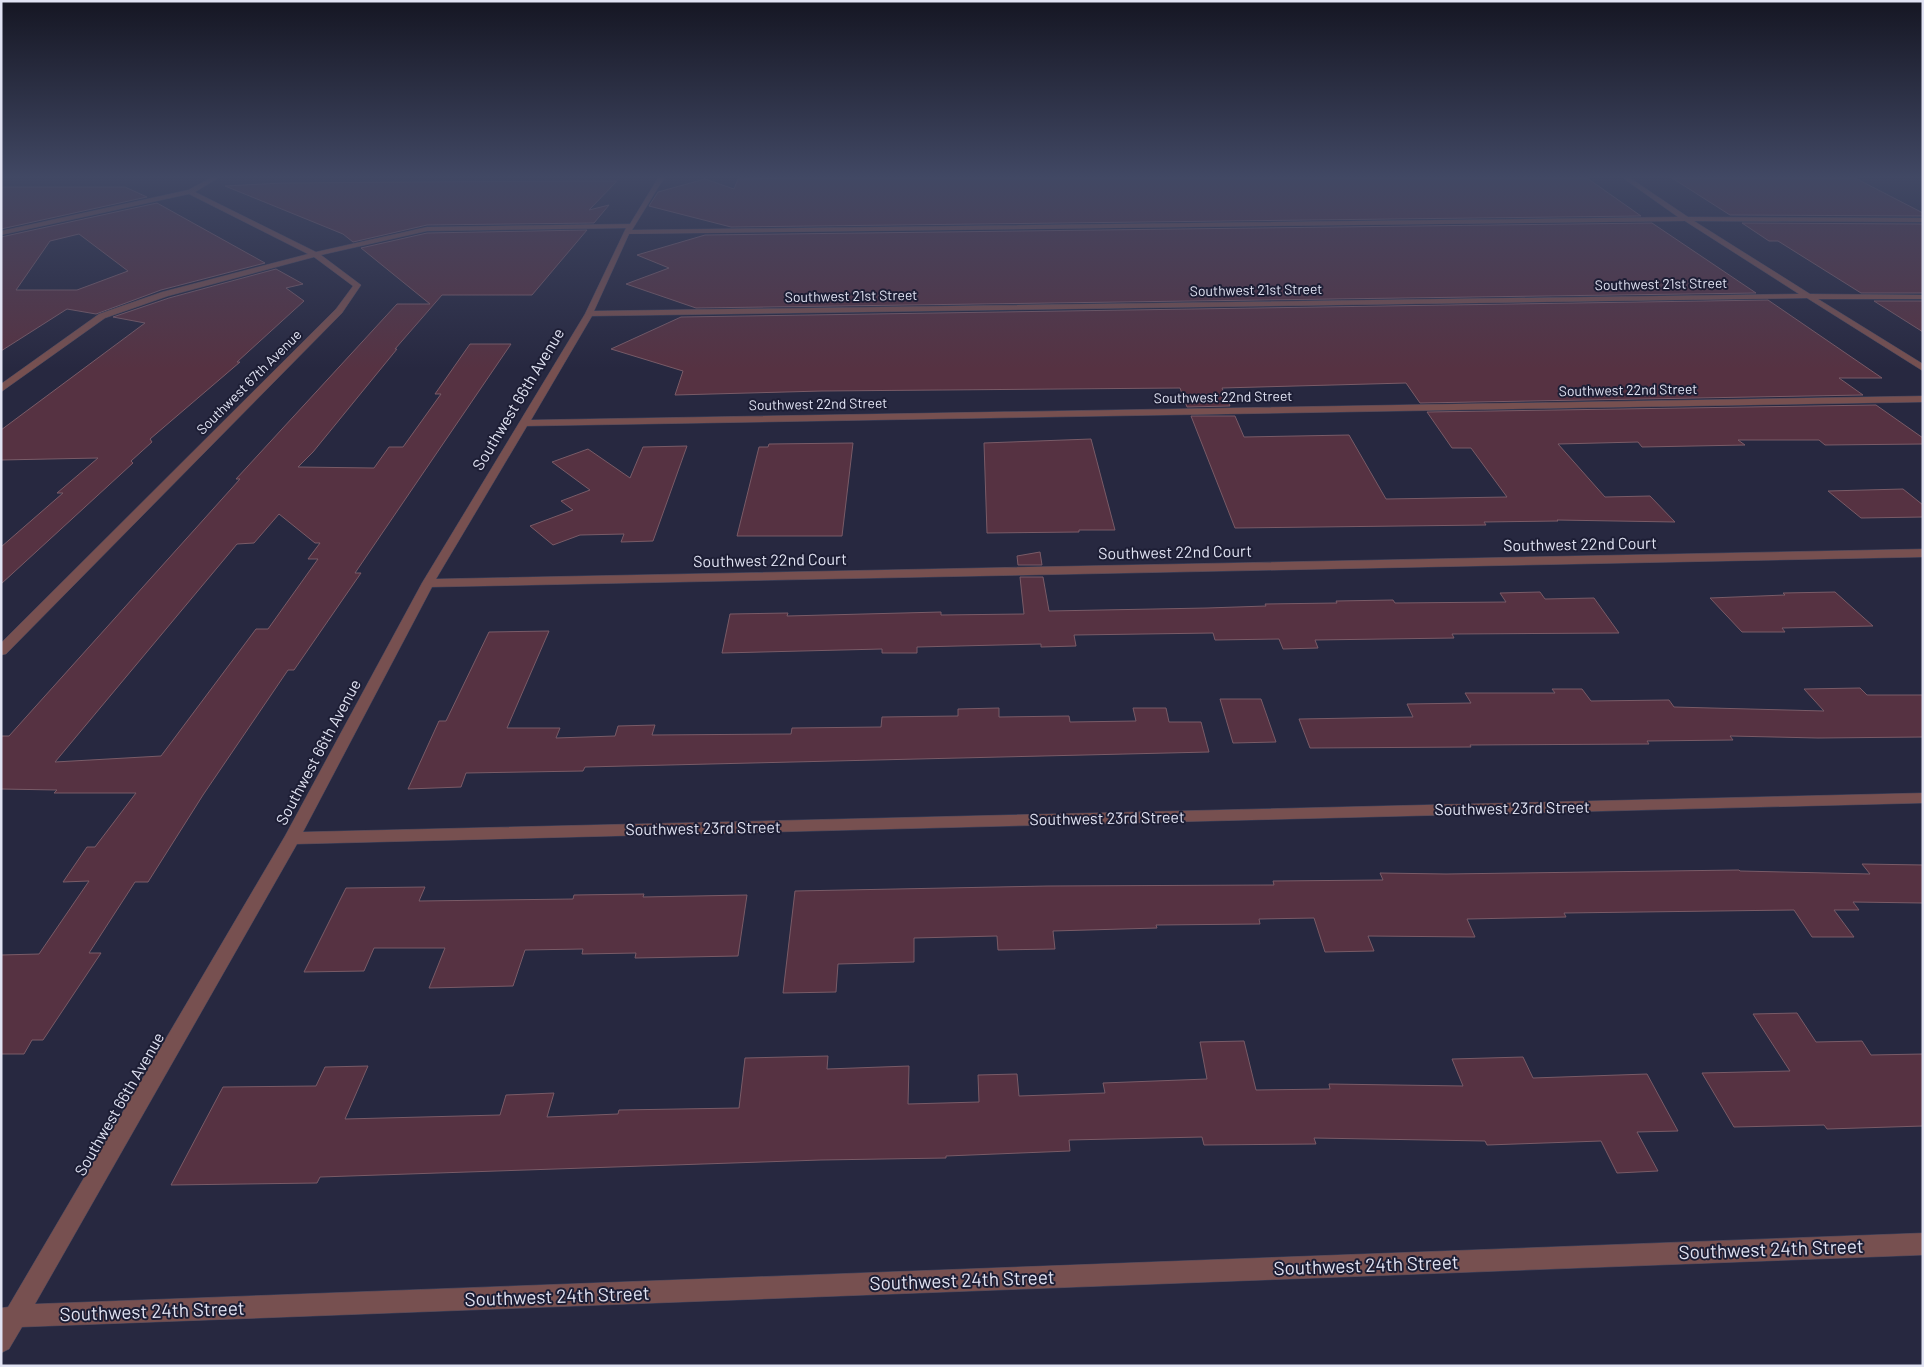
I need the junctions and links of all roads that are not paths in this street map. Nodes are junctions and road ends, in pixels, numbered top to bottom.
1 (290, 242) edge
2 (371, 242) edge
3 (623, 242) edge
4 (1722, 242) edge
5 (314, 254) junction
6 (1808, 296) junction
7 (1923, 297) edge
8 (589, 314) junction
9 (1923, 368) edge
10 (1, 390) edge
11 (1923, 399) edge
12 (524, 423) junction
13 (1923, 553) edge
14 (428, 584) junction
15 (1, 651) edge
16 (1923, 798) edge
17 (292, 838) junction
18 (1923, 1244) edge
19 (9, 1318) edge
20 (1, 1341) edge

1 - 5 street, Southwest 67th Avenue
2 - 5 street
3 - 8 street, Southwest 66th Avenue
4 - 6 street
5 - 10 street
5 - 15 street, Southwest 67th Avenue
6 - 7 street, Southwest 21st Street
6 - 8 street, Southwest 21st Street
6 - 9 street
8 - 12 street, Southwest 66th Avenue
11 - 12 street, Southwest 22nd Street
12 - 14 street, Southwest 66th Avenue
13 - 14 street, Southwest 22nd Court
14 - 17 street, Southwest 66th Avenue
16 - 17 street, Southwest 23rd Street
17 - 19 street, Southwest 66th Avenue
18 - 19 street, Southwest 24th Street
19 - 20 street, Southwest 66th Avenue

